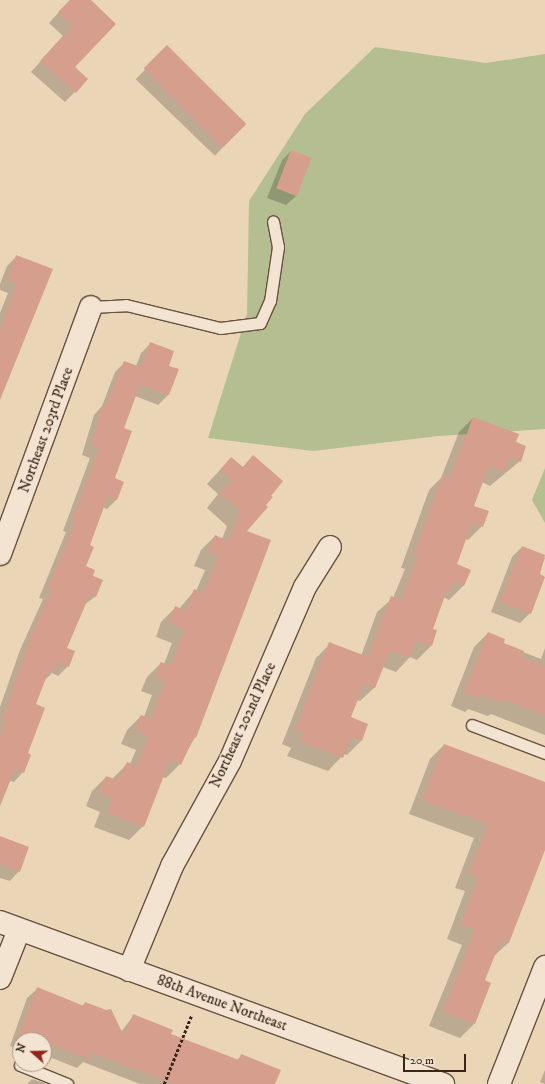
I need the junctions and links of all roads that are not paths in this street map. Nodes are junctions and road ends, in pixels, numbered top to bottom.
1 (273, 221) dead end
2 (91, 306) joint
3 (330, 547) dead end
4 (0, 554) edge
5 (472, 725) dead end
6 (545, 753) edge
7 (9, 926) edge
8 (545, 967) edge
9 (129, 970) junction
10 (0, 978) edge
11 (38, 1072) edge
12 (68, 1084) edge
13 (443, 1084) edge
14 (499, 1084) edge

1 - 2 lane
2 - 4 street, Northeast 203rd Place
3 - 9 street, Northeast 202nd Place
5 - 6 lane
7 - 9 street, 88th Avenue Northeast
7 - 10 street
8 - 14 street
9 - 13 street, 88th Avenue Northeast
11 - 12 lane

